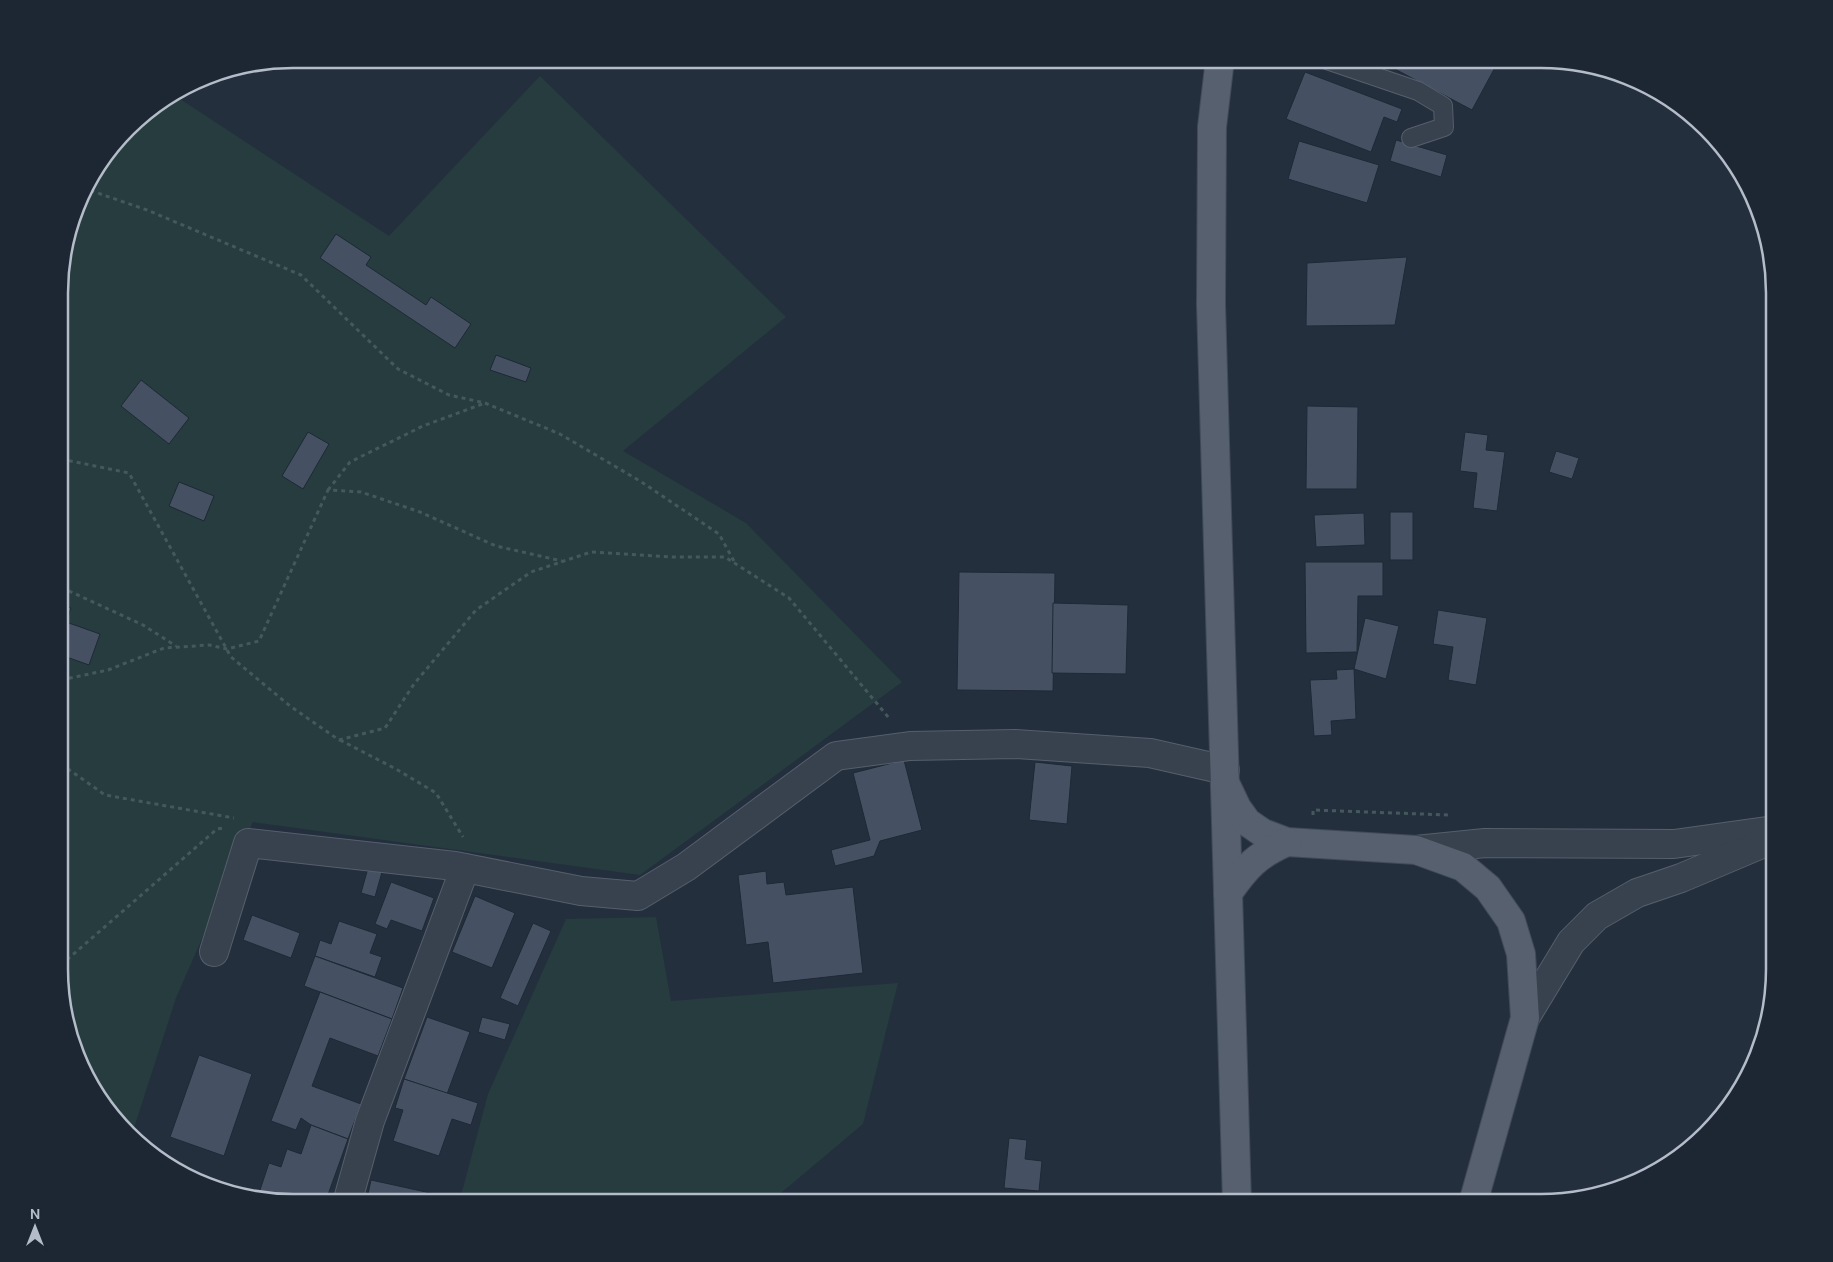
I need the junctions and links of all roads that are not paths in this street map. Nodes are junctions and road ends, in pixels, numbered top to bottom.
1 (1219, 68) edge
2 (1350, 68) edge
3 (1411, 138) dead end
4 (1225, 777) junction
5 (1766, 831) edge
6 (1766, 841) edge
7 (1287, 842) junction
8 (1416, 850) junction
9 (472, 870) junction
10 (1228, 893) junction
11 (214, 952) dead end
12 (1524, 1018) junction
13 (350, 1194) edge
14 (1237, 1194) edge
15 (1475, 1194) edge

1 - 4 main road
2 - 3 lane
4 - 7 main road
4 - 9 street
4 - 10 main road
5 - 8 street
6 - 12 street
7 - 8 main road
7 - 10 main road
8 - 12 main road
9 - 11 street
9 - 13 street
10 - 14 main road
12 - 15 main road

